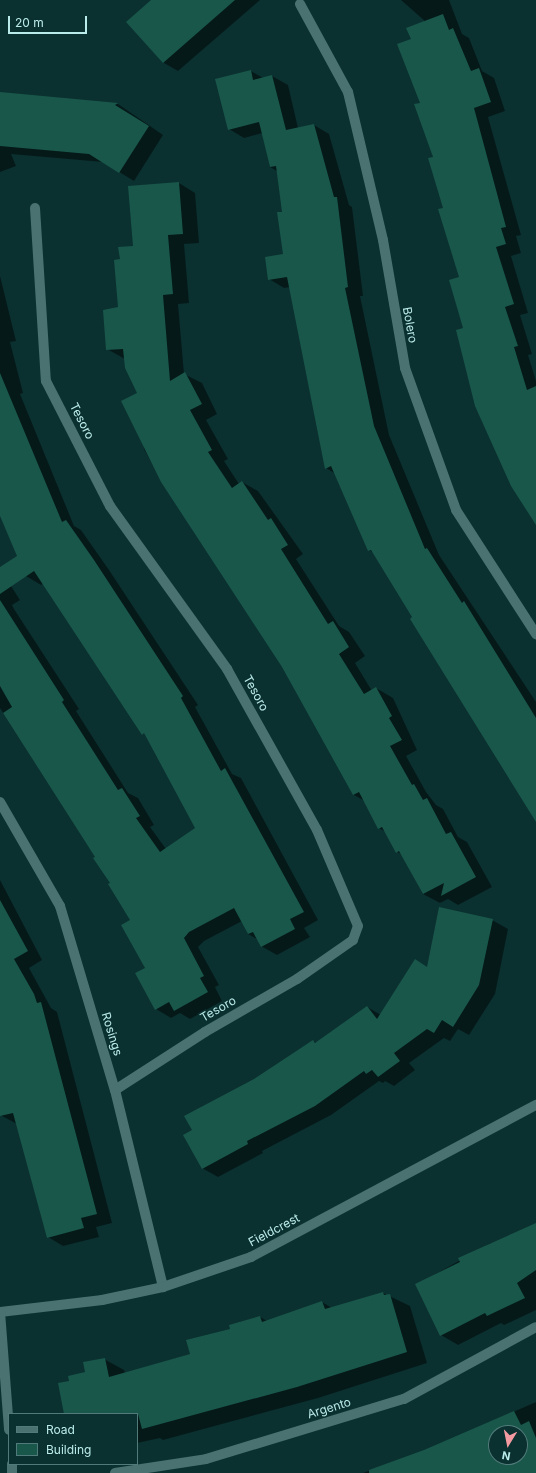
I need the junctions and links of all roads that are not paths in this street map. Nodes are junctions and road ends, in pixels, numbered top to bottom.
1 (300, 4) dead end
2 (35, 208) dead end
3 (536, 634) edge
4 (0, 802) edge
5 (115, 1090) junction
6 (536, 1105) edge
7 (163, 1287) junction
8 (0, 1312) edge
9 (536, 1327) edge
10 (8, 1417) edge
11 (115, 1473) edge

1 - 3 street, Bolero
2 - 5 street, Tesoro
4 - 5 street, Rosings
5 - 7 street, Rosings
6 - 7 street, Fieldcrest
7 - 8 street, Fieldcrest
8 - 10 street
9 - 11 street, Argento

